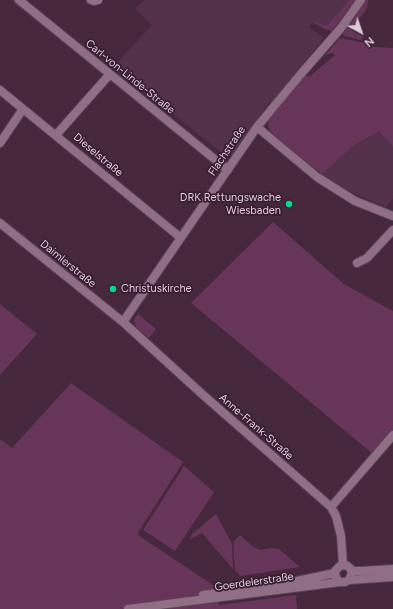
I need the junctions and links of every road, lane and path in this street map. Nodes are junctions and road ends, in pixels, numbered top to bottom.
1 (19, 0) edge
2 (91, 0) edge
3 (98, 0) edge
4 (361, 0) edge
5 (110, 74) junction
6 (0, 90) edge
7 (23, 109) junction
8 (257, 127) junction
9 (56, 135) junction
10 (0, 143) edge
11 (228, 170) junction
12 (393, 216) edge
13 (0, 223) edge
14 (393, 230) edge
15 (181, 238) junction
16 (357, 263) dead end
17 (123, 322) junction
18 (393, 435) edge
19 (331, 507) junction
20 (343, 565) junction
21 (393, 569) edge
22 (352, 571) junction
23 (335, 573) junction
24 (393, 577) edge
25 (349, 580) junction
26 (340, 582) junction
27 (171, 603) junction
28 (128, 609) edge

1 - 5 street, Carl-von-Linde-Straße
2 - 3 street
4 - 8 street, Flachstraße
5 - 9 street
5 - 11 street, Carl-von-Linde-Straße
6 - 7 street, Dieselstraße
7 - 9 street, Dieselstraße
7 - 10 street
8 - 11 street, Flachstraße
8 - 12 street
9 - 15 street, Dieselstraße
11 - 15 street, Flachstraße
13 - 17 street, Daimlerstraße
14 - 16 street
15 - 17 street, Flachstraße
17 - 19 street, Anne-Frank-Straße
18 - 19 street
19 - 20 street, Anne-Frank-Straße
20 - 22 street
20 - 23 street
21 - 22 street
22 - 25 street
23 - 26 street
23 - 27 street, Goerdelerstraße
24 - 25 street, Goerdelerstraße
25 - 26 street, Goerdelerstraße
26 - 27 street, Goerdelerstraße
27 - 28 street, Goerdelerstraße

